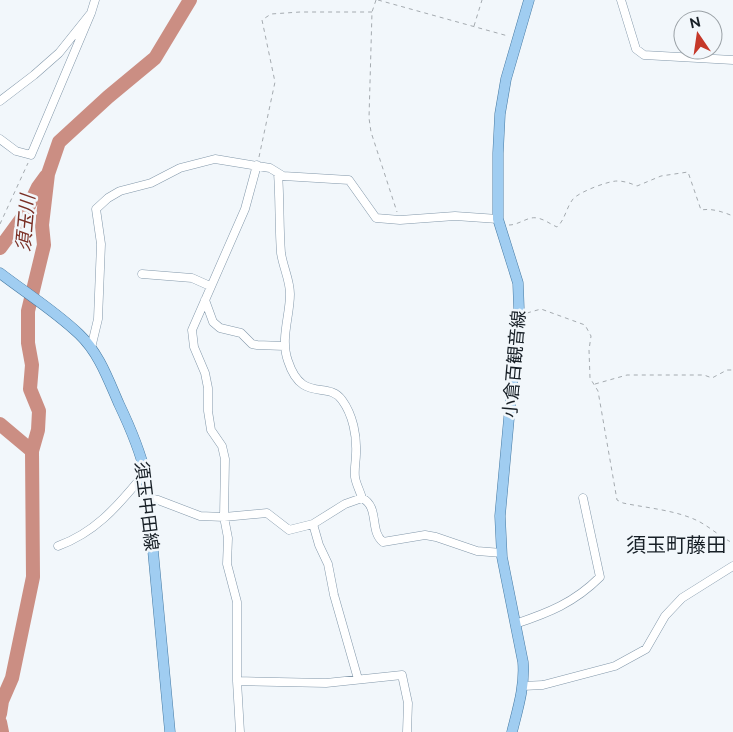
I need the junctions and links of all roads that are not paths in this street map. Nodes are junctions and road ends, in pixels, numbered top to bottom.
1 (95, 0) edge
2 (529, 0) edge
3 (621, 0) edge
4 (91, 13) junction
5 (733, 60) edge
6 (0, 101) edge
7 (0, 139) edge
8 (257, 165) junction
9 (278, 174) junction
10 (499, 222) junction
11 (0, 273) edge
12 (142, 274) dead end
13 (210, 286) junction
14 (204, 300) junction
15 (284, 346) junction
16 (91, 348) junction
17 (146, 476) junction
18 (148, 498) junction
19 (362, 498) junction
20 (582, 498) dead end
21 (224, 517) junction
22 (313, 524) junction
23 (58, 546) dead end
24 (502, 553) junction
25 (733, 566) edge
26 (515, 624) junction
27 (358, 679) junction
28 (237, 681) junction
29 (523, 686) junction
30 (170, 732) edge
31 (240, 732) edge
32 (407, 732) edge
33 (512, 732) edge

1 - 4 street
2 - 10 main road, 小倉百観音線
3 - 5 street
4 - 6 street
4 - 7 street
8 - 9 street
8 - 13 street
8 - 16 street
9 - 10 street
9 - 15 street
10 - 24 main road, 小倉百観音線
11 - 16 main road, 須玉中田線
12 - 13 street
13 - 14 street
14 - 15 street
14 - 21 street
15 - 19 street
16 - 17 main road, 須玉中田線
17 - 18 main road, 須玉中田線
17 - 23 street
18 - 21 street
18 - 30 main road, 須玉中田線
19 - 22 street
19 - 24 street
20 - 26 street
21 - 22 street
21 - 28 street
22 - 27 street
24 - 26 main road, 小倉百観音線
25 - 29 street
26 - 29 main road, 小倉百観音線
27 - 28 street
27 - 32 street
28 - 31 street
29 - 33 main road, 小倉百観音線

